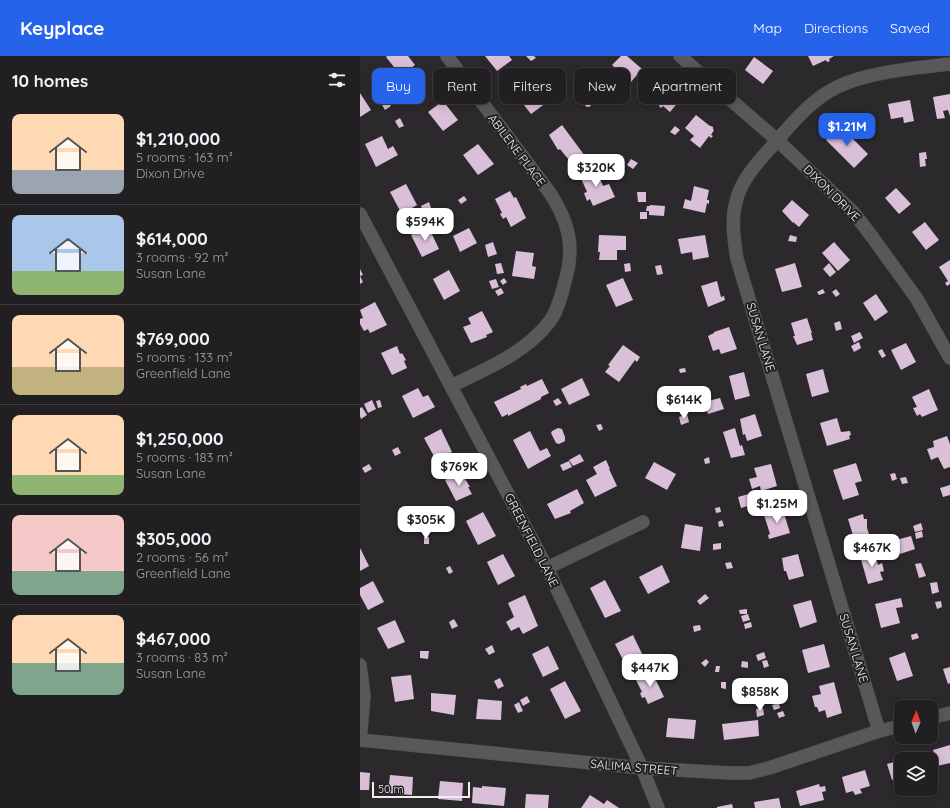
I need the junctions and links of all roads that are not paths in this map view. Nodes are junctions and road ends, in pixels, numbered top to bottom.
1 (447, 56) edge
2 (680, 56) edge
3 (950, 64) edge
4 (777, 140) junction
5 (360, 214) edge
6 (950, 358) edge
7 (451, 386) junction
8 (643, 522) dead end
9 (547, 568) junction
10 (360, 665) edge
11 (950, 713) edge
12 (938, 716) edge
13 (894, 728) edge
14 (879, 731) junction
15 (360, 740) edge
16 (642, 768) junction
17 (658, 808) edge

1 - 7 street, ABILENE PLACE
2 - 4 street, DIXON DRIVE
3 - 4 street, SUSAN LANE
4 - 6 street, DIXON DRIVE
4 - 14 street, SUSAN LANE
5 - 7 street, GREENFIELD LANE
7 - 9 street, GREENFIELD LANE
8 - 9 street
9 - 16 street, GREENFIELD LANE
10 - 15 street
11 - 12 street
13 - 14 street, SALIMA STREET
14 - 16 street, SALIMA STREET
15 - 16 street, SALIMA STREET
16 - 17 street, GREENFIELD LANE

